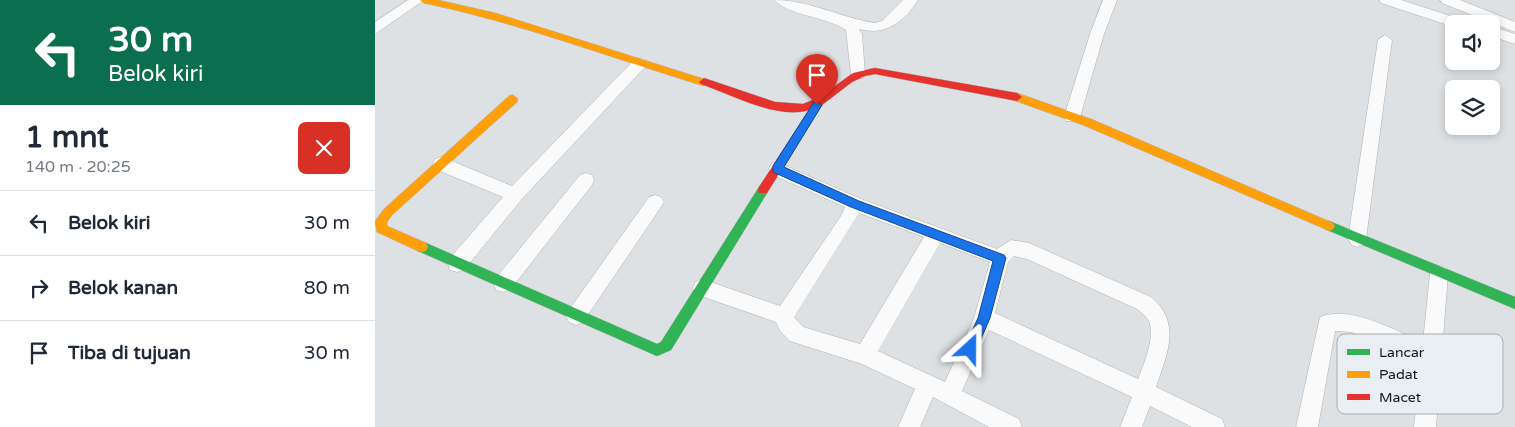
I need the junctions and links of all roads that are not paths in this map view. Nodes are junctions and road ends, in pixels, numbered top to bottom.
1 (417, 0) edge
2 (424, 0) edge
3 (782, 0) edge
4 (911, 0) edge
5 (1110, 0) edge
6 (1386, 0) edge
7 (1397, 0) edge
8 (1447, 0) edge
9 (1478, 0) edge
10 (451, 2) edge
11 (1445, 16) edge
12 (840, 19) junction
13 (1445, 19) edge
14 (1515, 20) edge
15 (1515, 27) edge
16 (375, 29) edge
17 (1500, 35) edge
18 (1385, 40) dead end
19 (1515, 40) edge
20 (639, 64) junction
21 (858, 74) junction
22 (513, 99) dead end
23 (817, 105) junction
24 (1072, 117) junction
25 (441, 164) junction
26 (777, 169) junction
27 (586, 180) dead end
28 (515, 195) junction
29 (655, 202) dead end
30 (855, 204) junction
31 (935, 235) junction
32 (1357, 239) junction
33 (1000, 258) junction
34 (457, 264) junction
35 (1439, 274) junction
36 (503, 284) junction
37 (702, 288) junction
38 (1515, 303) edge
39 (576, 316) junction
40 (784, 316) junction
41 (984, 318) junction
42 (1379, 334) edge
43 (1433, 334) edge
44 (865, 355) junction
45 (928, 384) junction
46 (1144, 392) junction
47 (950, 395) junction
48 (1426, 414) edge
49 (909, 427) edge
50 (1011, 427) edge
51 (1131, 427) edge
52 (1214, 427) edge
53 (1307, 427) edge
54 (1425, 427) edge

1 - 16 street
2 - 10 street
3 - 12 street
4 - 12 street
5 - 24 street
6 - 13 street
7 - 11 street
8 - 15 street
9 - 14 street
10 - 20 street
12 - 21 street
17 - 19 street
18 - 32 street
20 - 23 street
20 - 28 street
21 - 23 street
21 - 24 street
22 - 25 street
23 - 26 street
24 - 32 street
25 - 28 street
25 - 34 street
26 - 30 street
26 - 37 street
27 - 36 street
28 - 34 street
29 - 39 street
30 - 31 street
30 - 40 street
31 - 33 street
31 - 44 street
32 - 35 street
33 - 41 street
33 - 46 street
34 - 36 street
35 - 38 street
35 - 43 street
36 - 39 street
37 - 39 street
37 - 40 street
40 - 44 street
41 - 46 street
41 - 47 street
42 - 53 street
44 - 45 street
45 - 47 street
45 - 49 street
46 - 51 street
46 - 52 street
47 - 50 street
48 - 54 street

